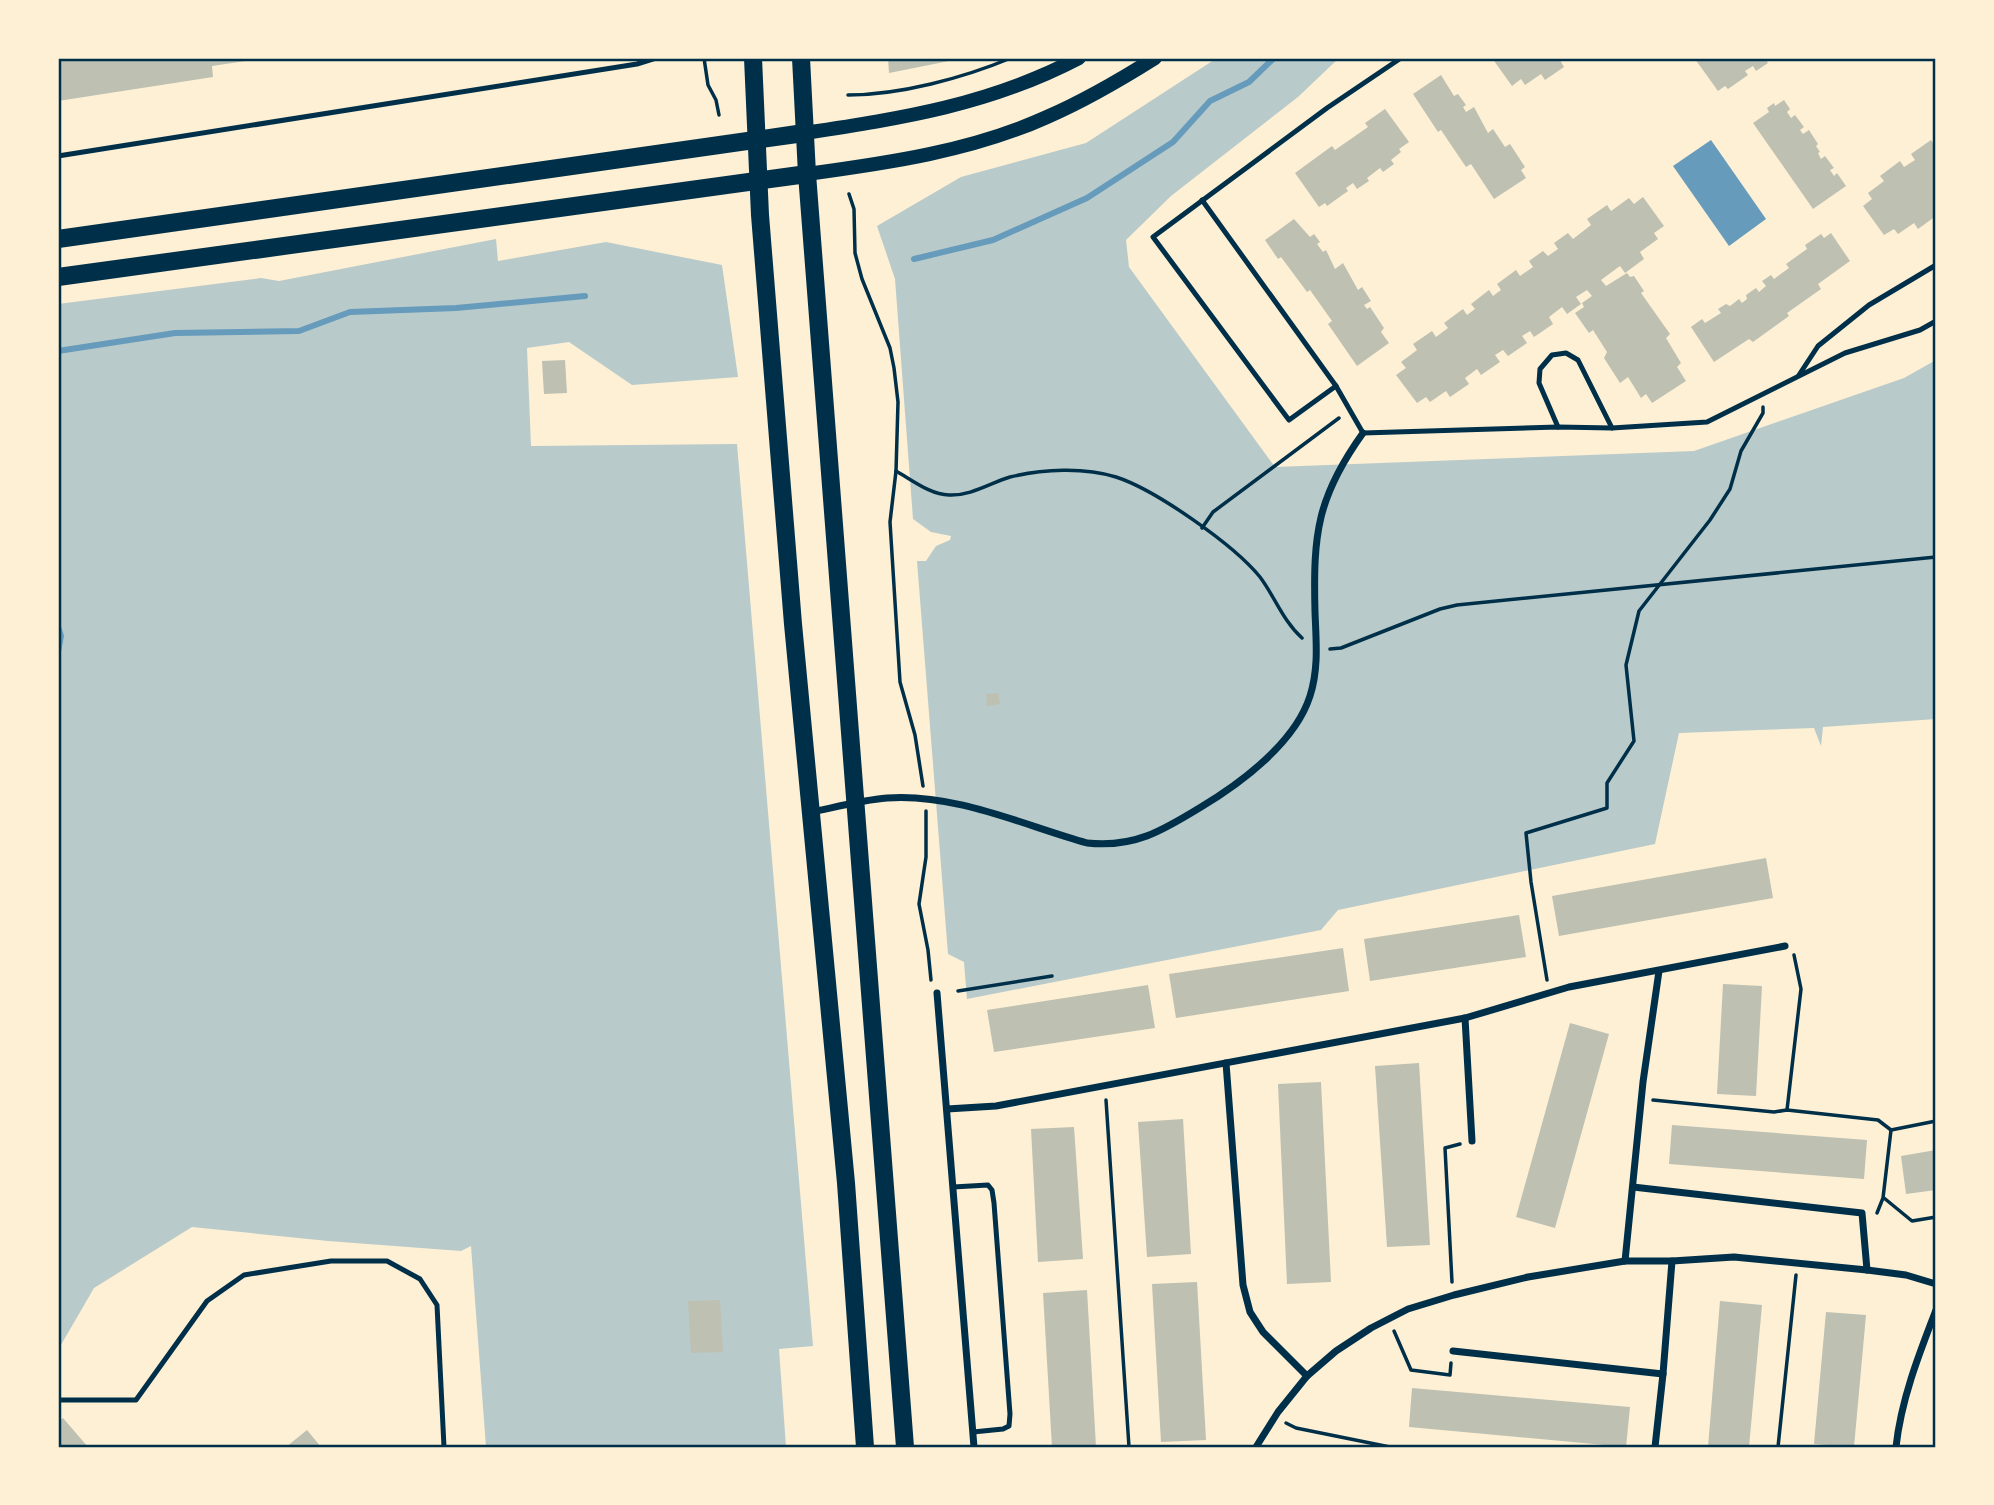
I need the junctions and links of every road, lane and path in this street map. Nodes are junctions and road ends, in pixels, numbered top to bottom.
1 (656, 58) edge
2 (704, 58) edge
3 (753, 58) edge
4 (801, 58) edge
5 (1011, 58) edge
6 (1079, 58) edge
7 (1154, 58) edge
8 (1401, 58) edge
9 (1393, 61) edge
10 (848, 95) dead end
11 (719, 115) dead end
12 (804, 133) junction
13 (757, 141) junction
14 (58, 156) edge
15 (807, 174) junction
16 (758, 180) junction
17 (849, 194) dead end
18 (1202, 200) junction
19 (58, 239) edge
20 (1936, 265) edge
21 (58, 277) edge
22 (1936, 321) edge
23 (1799, 376) junction
24 (1336, 386) junction
25 (1764, 394) junction
26 (1351, 410) junction
27 (1558, 427) junction
28 (1612, 428) junction
29 (1363, 433) junction
30 (896, 471) junction
31 (1202, 528) junction
32 (1936, 557) edge
33 (1657, 585) junction
34 (1316, 650) junction
35 (926, 800) junction
36 (857, 804) junction
37 (811, 812) junction
38 (1785, 946) dead end
39 (1796, 957) dead end
40 (1658, 971) junction
41 (1052, 975) dead end
42 (958, 991) dead end
43 (1549, 992) junction
44 (937, 993) joint
45 (1465, 1018) junction
46 (1226, 1063) junction
47 (1669, 1101) dead end
48 (1107, 1103) dead end
49 (947, 1109) junction
50 (1787, 1110) junction
51 (1936, 1121) edge
52 (1891, 1130) junction
53 (1472, 1141) dead end
54 (1445, 1148) dead end
55 (953, 1187) junction
56 (1633, 1187) junction
57 (1883, 1198) junction
58 (1878, 1213) dead end
59 (1936, 1217) edge
60 (1625, 1261) junction
61 (1672, 1261) junction
62 (1867, 1269) junction
63 (1451, 1271) dead end
64 (1796, 1279) dead end
65 (1936, 1283) edge
66 (1936, 1310) edge
67 (1397, 1339) dead end
68 (1453, 1350) dead end
69 (1663, 1374) junction
70 (1450, 1375) dead end
71 (1307, 1377) junction
72 (58, 1400) edge
73 (1296, 1428) dead end
74 (973, 1432) junction
75 (444, 1447) edge
76 (865, 1447) edge
77 (905, 1447) edge
78 (974, 1447) edge
79 (1129, 1447) edge
80 (1256, 1447) edge
81 (1383, 1447) edge
82 (1390, 1447) edge
83 (1655, 1447) edge
84 (1778, 1447) edge
85 (1896, 1447) edge

1 - 14 lane
2 - 11 path
3 - 13 main road
4 - 12 main road
5 - 10 path
6 - 12 main road
7 - 15 main road
8 - 9 lane
9 - 18 lane
12 - 13 main road
12 - 15 main road
13 - 16 main road
13 - 19 main road
15 - 16 main road
15 - 36 main road
16 - 21 main road
16 - 37 main road
17 - 30 path
18 - 24 lane
18 - 24 lane
20 - 23 lane
22 - 23 lane
23 - 25 lane
24 - 26 lane
25 - 28 lane
25 - 33 path
26 - 29 lane
26 - 31 path
27 - 28 lane
27 - 28 lane
27 - 29 lane
29 - 34 street
30 - 31 path
30 - 35 path
31 - 34 path
32 - 33 path
33 - 34 path
33 - 43 path
34 - 35 street
35 - 36 street
35 - 44 path
36 - 37 street
36 - 77 main road
37 - 76 main road
38 - 40 street
39 - 50 path
40 - 43 street
40 - 56 street
41 - 42 path
43 - 45 street
44 - 49 street
45 - 46 street
45 - 53 street
46 - 49 street
46 - 71 street
47 - 50 path
48 - 79 path
49 - 55 street
50 - 52 path
51 - 52 path
52 - 57 path
54 - 63 path
55 - 74 street
55 - 74 lane
56 - 60 street
56 - 62 street
57 - 58 path
57 - 59 path
60 - 61 street
60 - 71 street
61 - 62 street
61 - 69 street
62 - 65 street
64 - 84 path
66 - 85 street
67 - 70 path
68 - 69 street
69 - 83 street
71 - 80 street
72 - 75 lane
73 - 81 path
74 - 78 street
81 - 82 path

